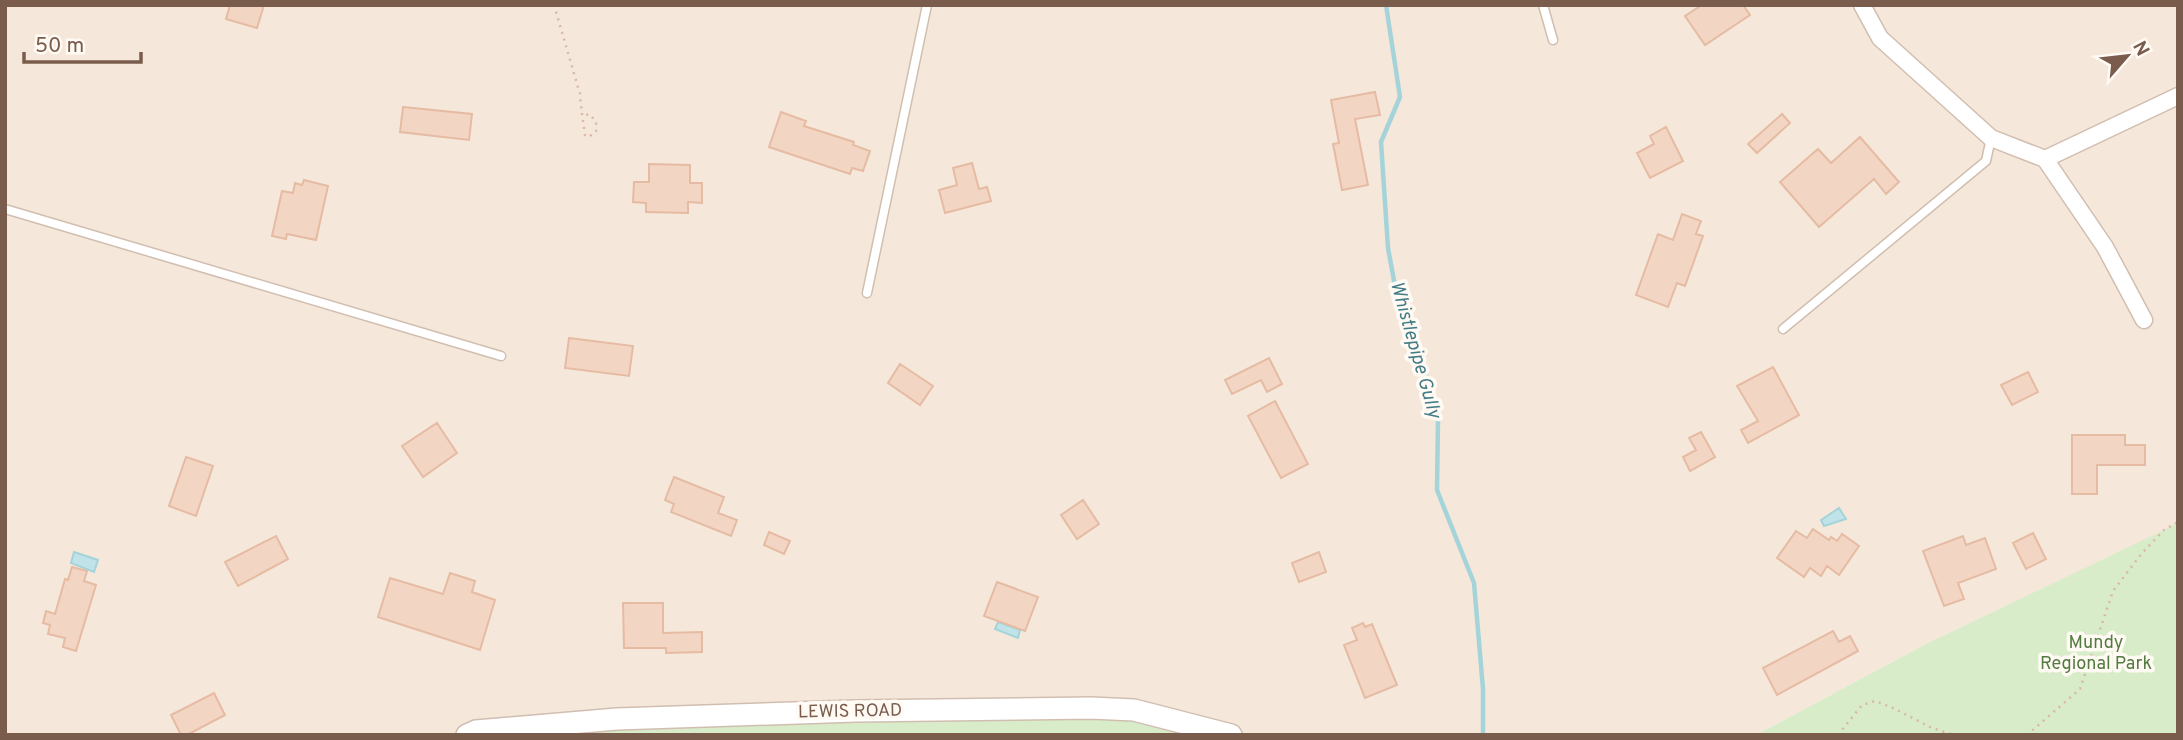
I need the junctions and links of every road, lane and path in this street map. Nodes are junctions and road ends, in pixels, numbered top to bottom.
1 (554, 5) edge
2 (927, 5) edge
3 (1543, 5) edge
4 (1862, 5) edge
5 (1553, 40) dead end
6 (2178, 96) edge
7 (582, 114) junction
8 (1991, 138) junction
9 (2045, 159) junction
10 (5, 209) edge
11 (867, 293) dead end
12 (2144, 320) dead end
13 (1783, 329) dead end
14 (500, 356) dead end
15 (2178, 522) edge
16 (467, 735) edge
17 (1231, 735) edge
18 (1838, 735) edge
19 (1954, 735) edge
20 (2027, 735) edge

1 - 7 path
2 - 11 lane
3 - 5 lane
4 - 8 street
6 - 9 street
7 - 7 path
8 - 9 street
8 - 13 lane
9 - 12 street
10 - 14 lane
15 - 20 path
16 - 17 street, LEWIS ROAD
18 - 19 path

